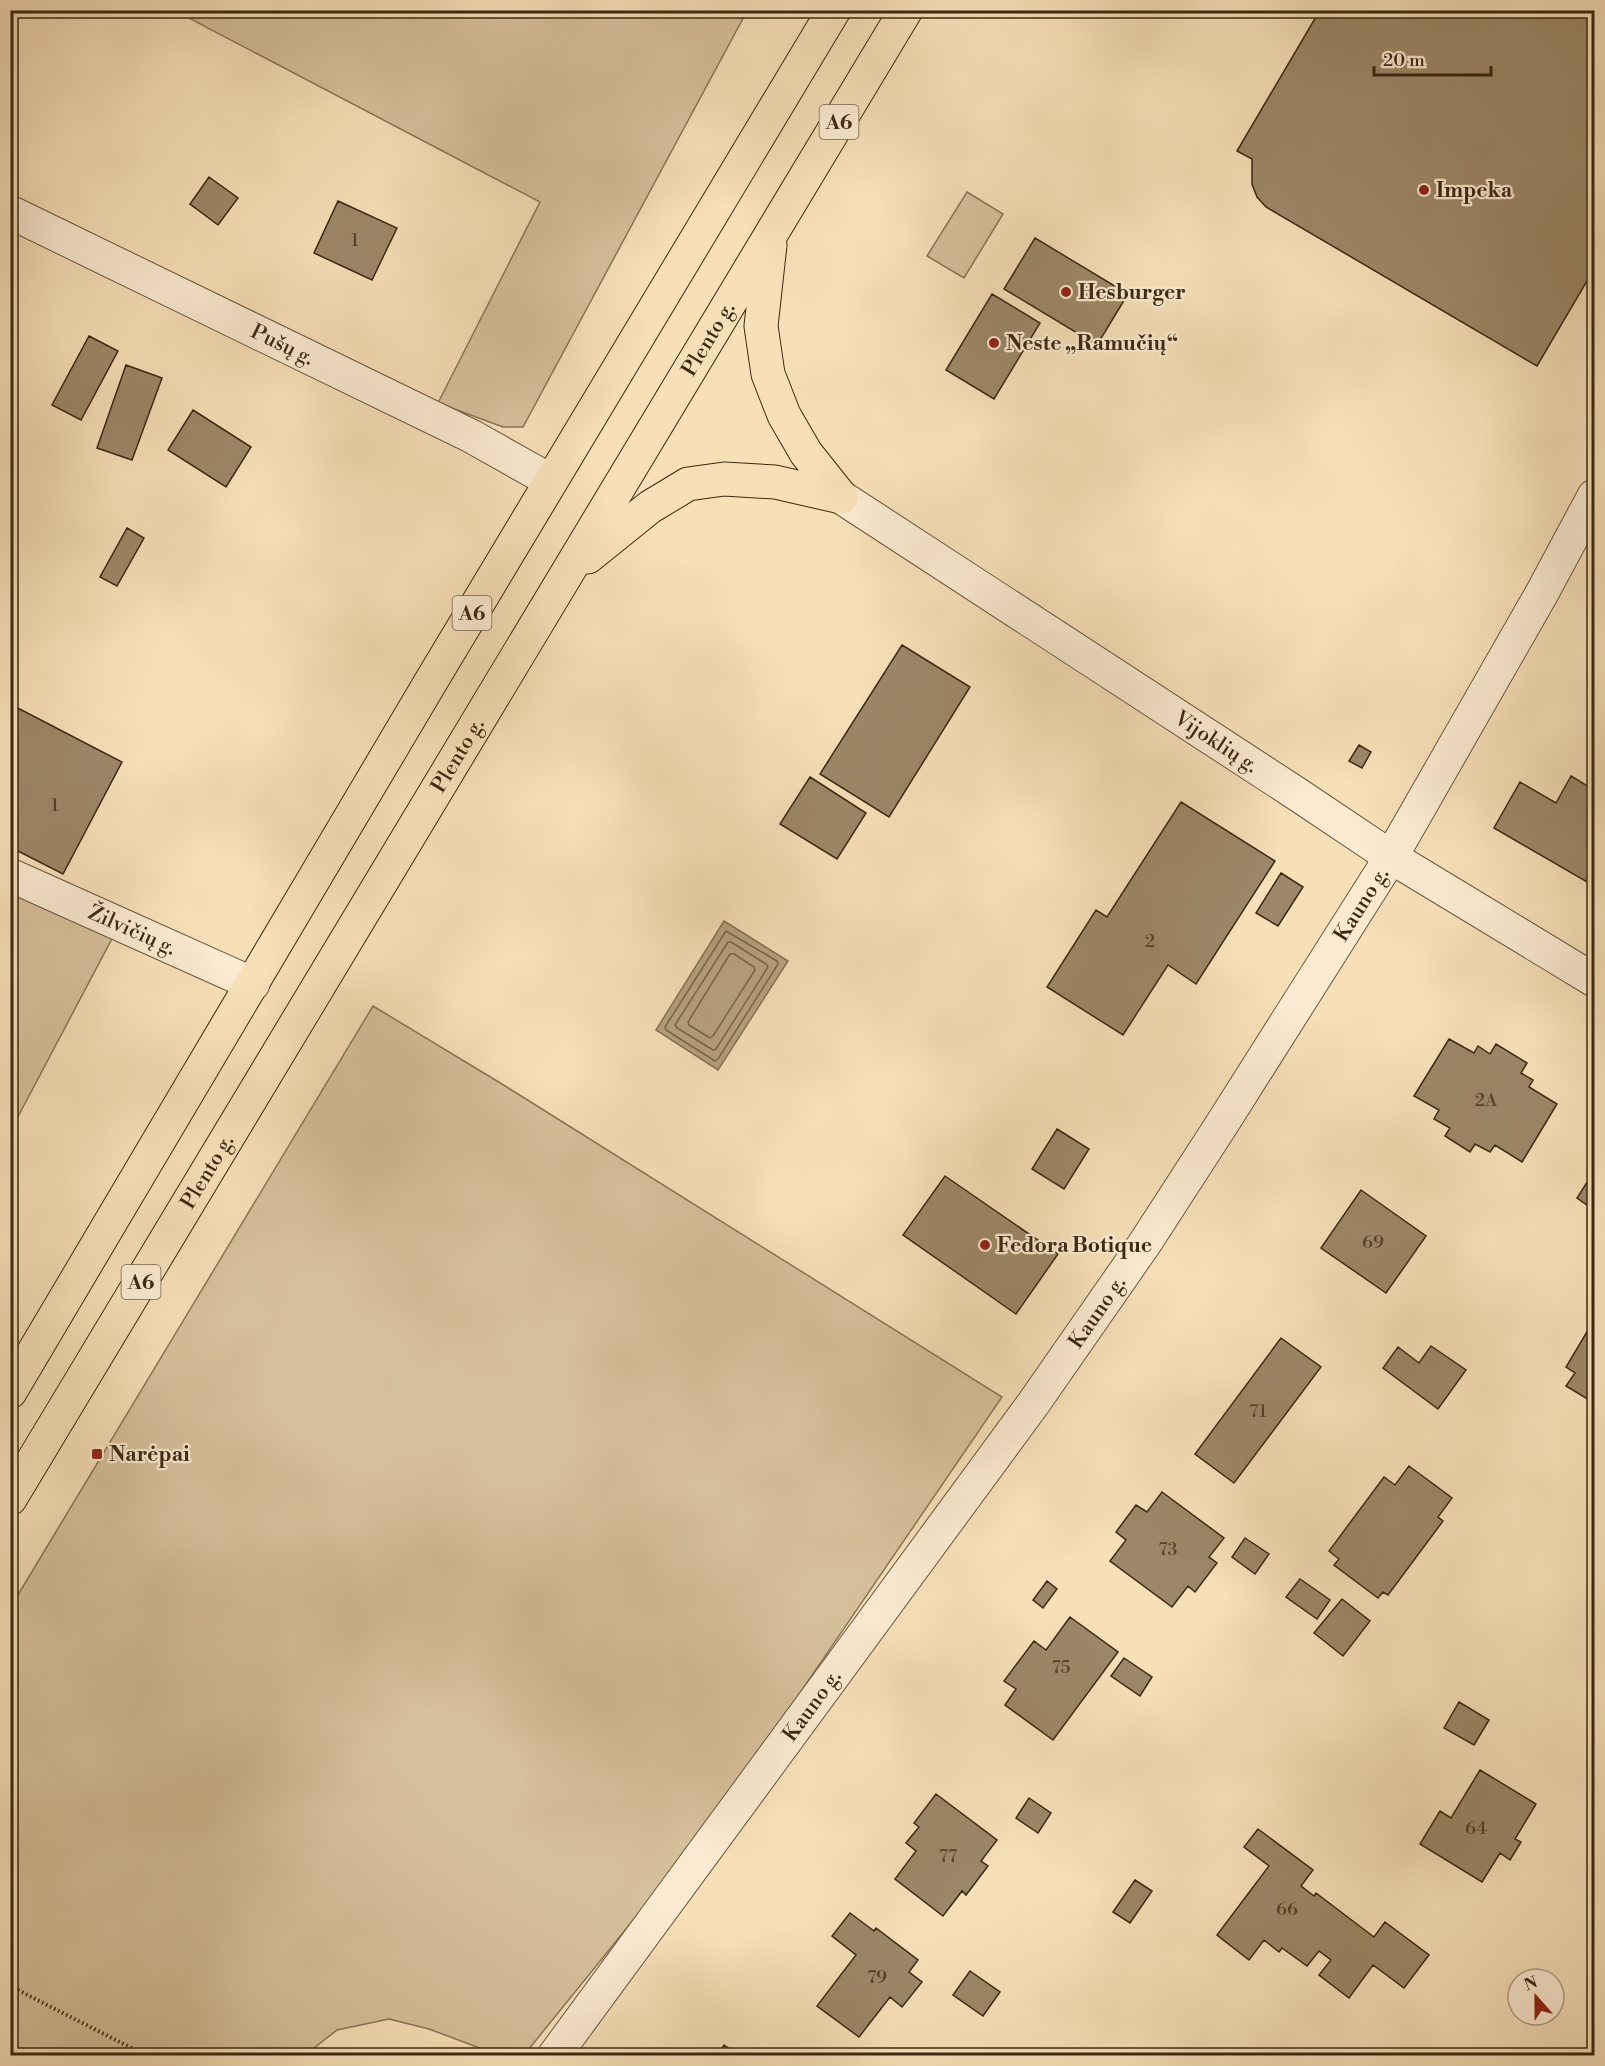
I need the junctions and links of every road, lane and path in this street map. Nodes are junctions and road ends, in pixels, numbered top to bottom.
1 (834, 10) edge
2 (906, 10) edge
3 (10, 212) edge
4 (772, 234) junction
5 (551, 481) junction
6 (1594, 496) edge
7 (841, 497) junction
8 (570, 571) junction
9 (1391, 857) junction
10 (10, 874) edge
11 (1594, 980) edge
12 (253, 984) junction
13 (10, 1392) edge
14 (10, 1499) edge
15 (10, 1986) edge
16 (147, 2055) edge
17 (554, 2055) edge

1 - 5 highway, A6
2 - 4 highway, Plento g. / A6
3 - 5 street, Pušų g.
4 - 7 highway
4 - 8 highway, Plento g. / A6
5 - 12 highway, A6
6 - 9 street, Kauno g.
7 - 8 highway
7 - 9 street, Vijoklių g.
8 - 14 highway, Plento g. / A6
9 - 11 street, Vijoklių g.
9 - 17 street, Kauno g.
10 - 12 street, Žilvičių g.
12 - 13 highway, A6
15 - 16 path

